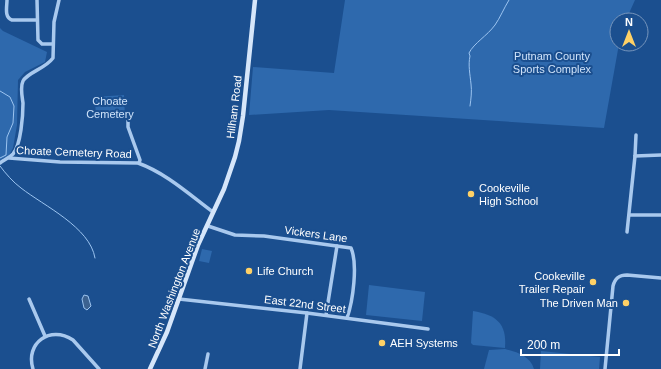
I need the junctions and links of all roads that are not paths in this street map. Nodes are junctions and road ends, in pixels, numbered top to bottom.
1 (7, 0) edge
2 (38, 0) edge
3 (59, 0) edge
4 (255, 0) edge
5 (37, 20) junction
6 (53, 44) junction
7 (128, 120) dead end
8 (636, 135) dead end
9 (661, 155) edge
10 (636, 156) junction
11 (9, 158) junction
12 (0, 163) edge
13 (139, 163) junction
14 (213, 212) junction
15 (630, 215) junction
16 (661, 215) edge
17 (208, 226) junction
18 (627, 232) dead end
19 (337, 246) junction
20 (661, 278) edge
21 (29, 299) dead end
22 (179, 300) junction
23 (307, 313) junction
24 (326, 315) junction
25 (347, 318) junction
26 (428, 329) dead end
27 (45, 336) junction
28 (208, 354) dead end
29 (33, 369) edge
30 (99, 369) edge
31 (150, 369) edge
32 (205, 369) edge
33 (300, 369) edge
34 (605, 369) edge

1 - 5 street
2 - 5 street
3 - 6 street
4 - 14 main road, Hilham Road
5 - 6 street
6 - 11 street
7 - 13 street, Choate Cemetery Road
8 - 10 street
9 - 10 street
10 - 15 street
11 - 12 street
11 - 13 street, Choate Cemetery Road
13 - 14 street, Choate Cemetery Road
14 - 17 main road, North Washington Avenue
15 - 16 street
15 - 18 street
17 - 19 street, Vickers Lane
17 - 22 main road, North Washington Avenue
19 - 24 street
19 - 25 street, Vickers Lane
20 - 34 street
21 - 27 street
22 - 23 street, East 22nd Street
22 - 31 main road, North Washington Avenue
23 - 24 street, East 22nd Street
23 - 33 street
24 - 25 street, East 22nd Street
25 - 26 street, East 22nd Street
27 - 29 street
27 - 30 street
28 - 32 street

